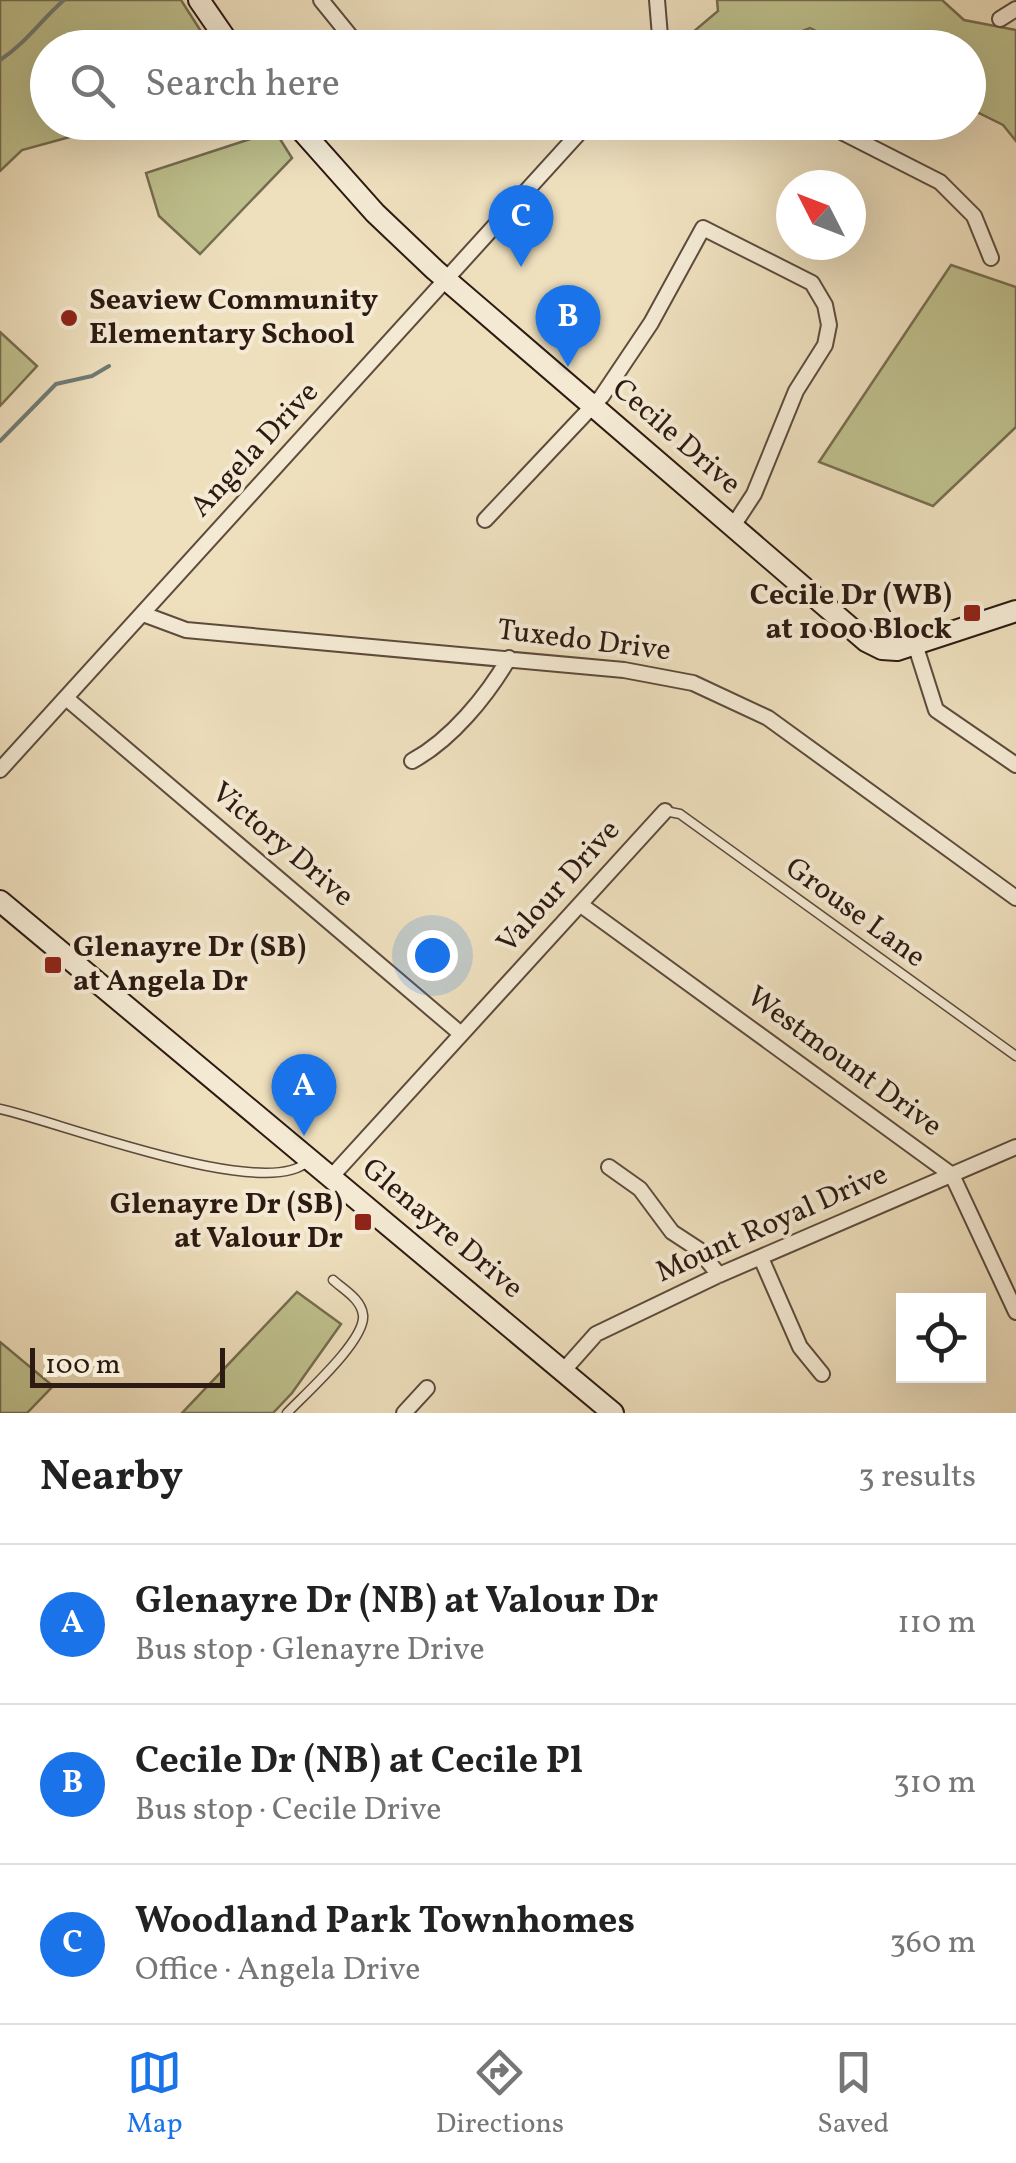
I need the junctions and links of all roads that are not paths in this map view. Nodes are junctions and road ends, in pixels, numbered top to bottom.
1 (200, 0) edge
2 (321, 0) edge
3 (657, 0) edge
4 (1016, 10) edge
5 (1000, 19) dead end
6 (220, 30) edge
7 (345, 30) edge
8 (660, 30) edge
9 (310, 140) edge
10 (573, 140) edge
11 (857, 140) edge
12 (992, 258) dead end
13 (446, 280) junction
14 (594, 405) junction
15 (486, 520) dead end
16 (732, 526) junction
17 (1016, 611) edge
18 (143, 614) junction
19 (915, 644) junction
20 (509, 658) junction
21 (66, 698) junction
22 (412, 762) dead end
23 (1016, 765) edge
24 (0, 770) edge
25 (665, 811) joint
26 (1016, 898) edge
27 (581, 905) junction
28 (9, 912) edge
29 (461, 1034) junction
30 (1016, 1056) edge
31 (0, 1109) edge
32 (1016, 1147) edge
33 (311, 1159) junction
34 (609, 1167) dead end
35 (952, 1175) junction
36 (332, 1176) junction
37 (761, 1258) junction
38 (719, 1275) junction
39 (333, 1280) dead end
40 (1013, 1295) edge
41 (1016, 1312) edge
42 (564, 1370) junction
43 (822, 1374) dead end
44 (427, 1388) dead end
45 (287, 1413) edge
46 (404, 1413) edge
47 (613, 1413) edge

1 - 6 street
2 - 7 street
3 - 8 street
4 - 5 street
9 - 13 street, Cecile Drive
10 - 13 street, Angela Drive
11 - 12 street
13 - 14 street, Cecile Drive
13 - 18 street, Angela Drive
14 - 15 street
14 - 16 street, Cecile Drive
14 - 16 street
16 - 19 street, Cecile Drive
17 - 19 street, Cecile Drive
18 - 20 street, Tuxedo Drive
18 - 21 street, Angela Drive
19 - 23 street
20 - 22 street
20 - 26 street, Tuxedo Drive
21 - 24 street, Angela Drive
21 - 29 street, Victory Drive
25 - 27 street, Valour Drive
25 - 30 lane, Grouse Lane
27 - 29 street, Valour Drive
27 - 35 street, Westmount Drive
28 - 33 street, Glenayre Drive
29 - 36 street, Valour Drive
31 - 33 lane
32 - 35 street, Mount Royal Drive
33 - 36 street, Glenayre Drive
34 - 38 street
35 - 37 street, Mount Royal Drive
35 - 40 street, Westmount Drive
36 - 42 street, Glenayre Drive
37 - 38 street, Mount Royal Drive
37 - 43 street
38 - 42 street, Mount Royal Drive
39 - 45 lane
40 - 41 street, Westmount Drive
42 - 47 street, Glenayre Drive
44 - 46 street

